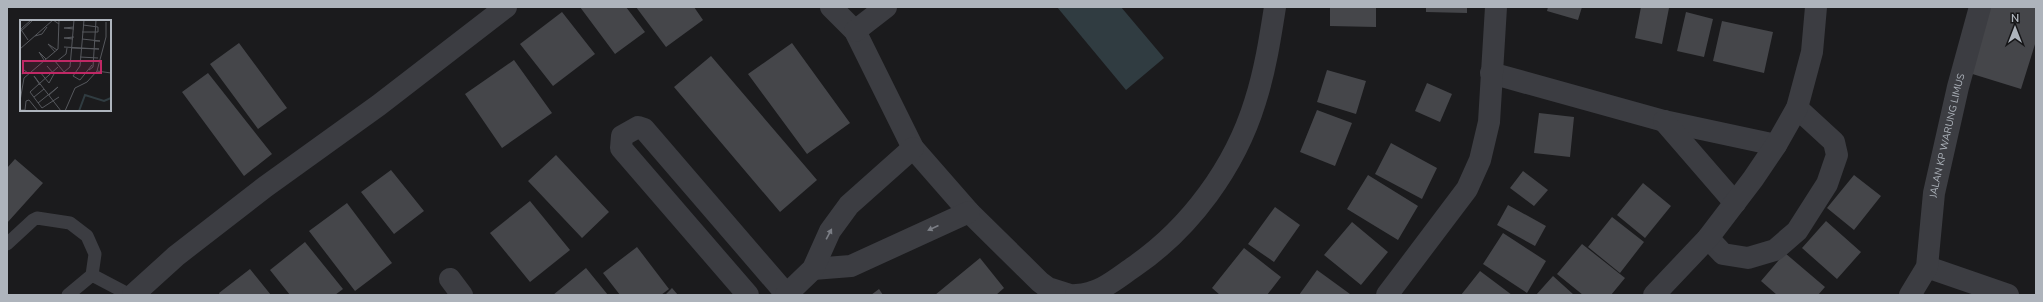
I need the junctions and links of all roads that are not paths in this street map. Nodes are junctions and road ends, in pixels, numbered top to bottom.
1 (506, 7) edge
2 (831, 7) edge
3 (886, 7) edge
4 (1275, 7) edge
5 (1496, 7) edge
6 (1816, 7) edge
7 (1980, 7) edge
8 (855, 31) junction
9 (1491, 73) junction
10 (1797, 108) junction
11 (1664, 121) junction
12 (1776, 145) junction
13 (913, 148) junction
14 (1735, 203) junction
15 (969, 212) junction
16 (1708, 238) junction
17 (7, 244) edge
18 (1927, 267) junction
19 (813, 270) junction
20 (92, 275) junction
21 (68, 295) edge
22 (130, 295) edge
23 (133, 295) edge
24 (748, 295) edge
25 (787, 295) edge
26 (1070, 295) edge
27 (1076, 295) edge
28 (1387, 295) edge
29 (1654, 295) edge
30 (1910, 295) edge
31 (2008, 295) edge

1 - 23 street
2 - 8 street
3 - 8 street
4 - 27 street
5 - 9 street
6 - 10 street
7 - 18 street, JALAN KP WARUNG LIMUS
8 - 13 street
9 - 11 street
9 - 28 street
10 - 12 street
10 - 16 street
11 - 12 street
11 - 14 street
12 - 14 street
13 - 15 street
19 -> 13 street
14 - 16 street
15 -> 19 street
15 - 26 street
16 - 29 street
17 - 20 lane
18 - 30 street, JALAN KP WARUNG LIMUS
18 - 31 street
19 - 25 street
20 - 21 lane
20 - 22 lane
24 - 25 street

